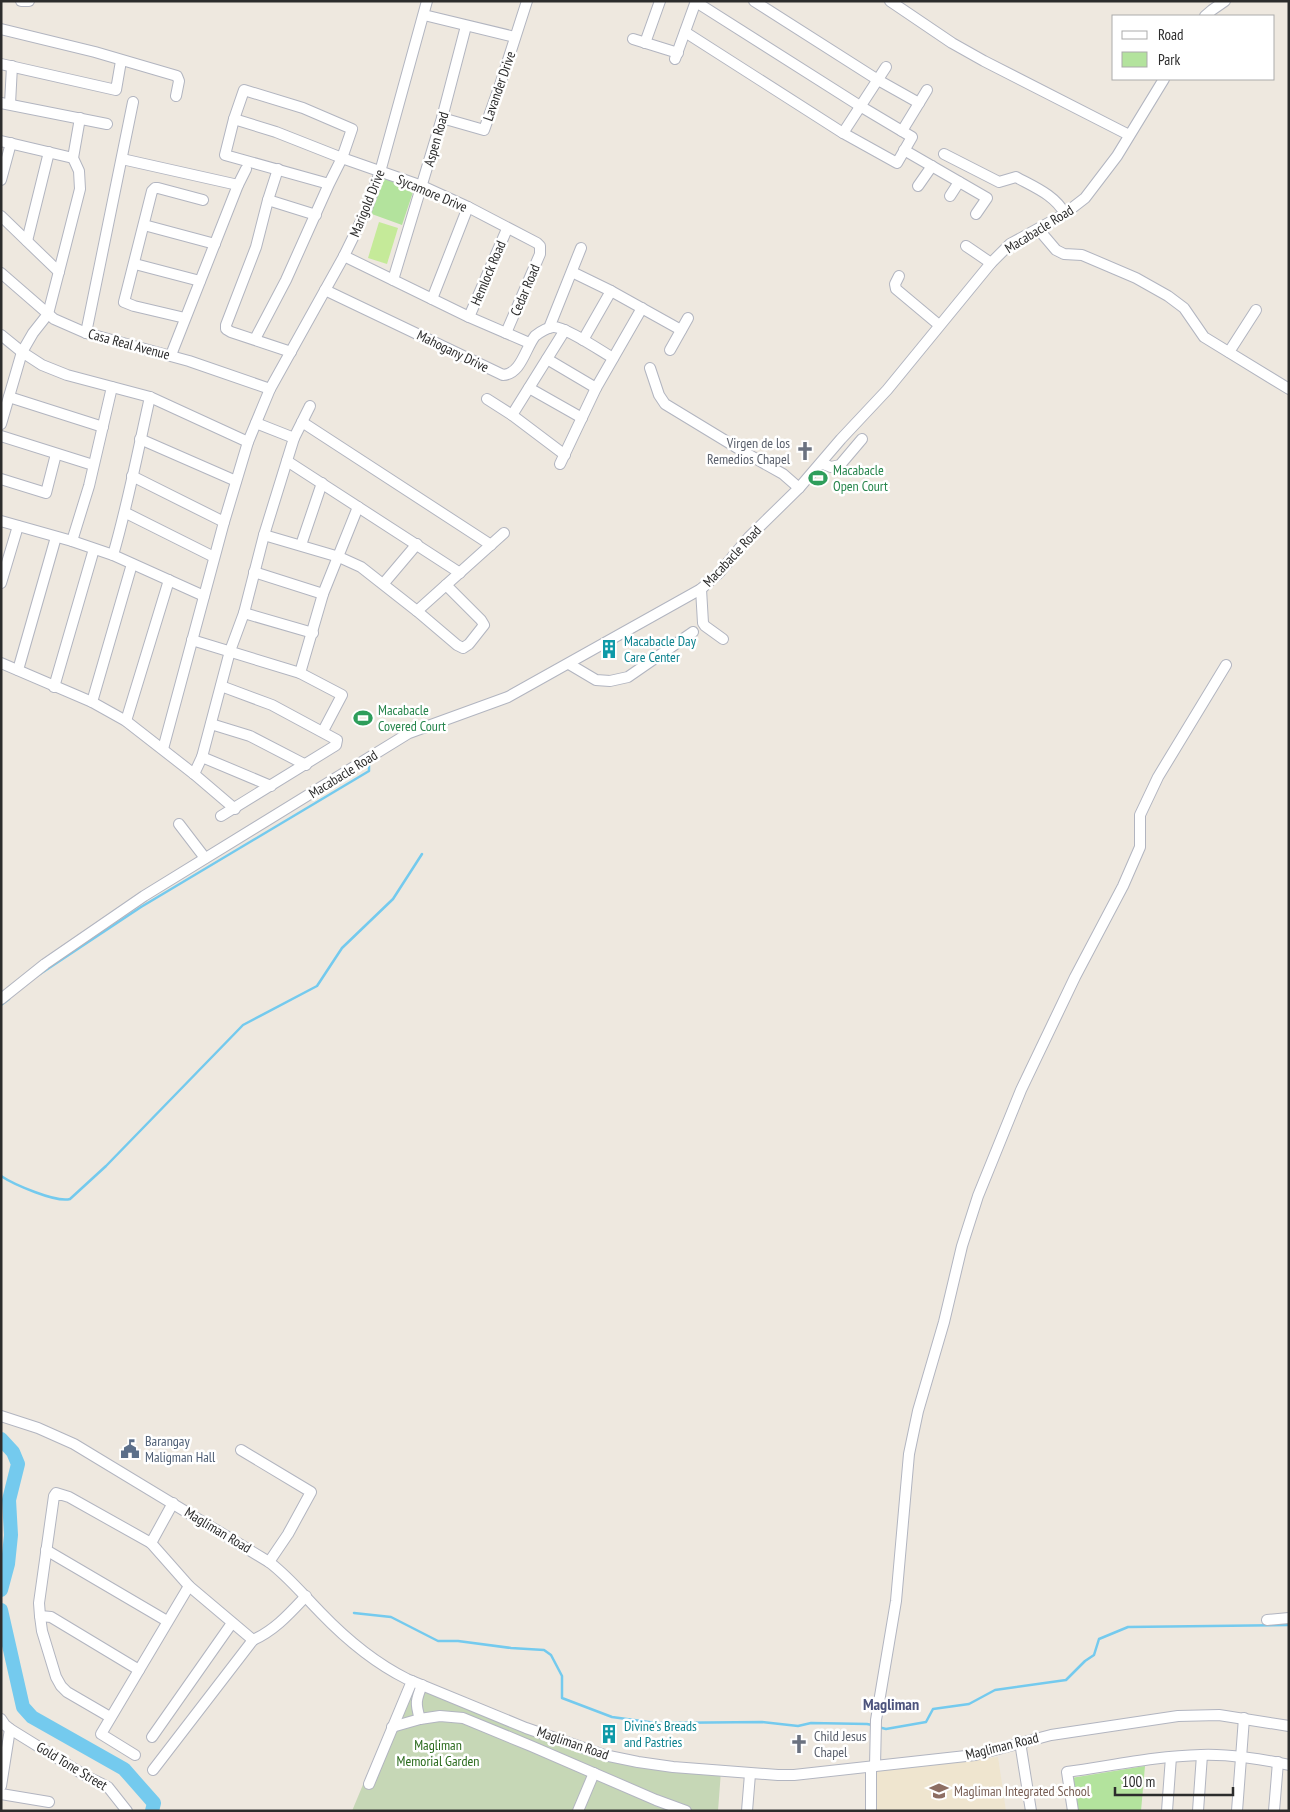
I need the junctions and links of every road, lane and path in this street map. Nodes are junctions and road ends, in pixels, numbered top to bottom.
1 (21, 1) edge
2 (29, 1) edge
3 (427, 1) edge
4 (527, 1) edge
5 (660, 1) edge
6 (754, 1) edge
7 (890, 1) edge
8 (1225, 1) edge
9 (696, 2) edge
10 (424, 15) junction
11 (1207, 15) edge
12 (466, 26) junction
13 (1, 29) edge
14 (685, 32) junction
15 (515, 38) junction
16 (634, 39) dead end
17 (645, 42) junction
18 (121, 60) junction
19 (1, 64) edge
20 (12, 66) junction
21 (886, 67) dead end
22 (878, 80) junction
23 (1163, 80) edge
24 (927, 90) dead end
25 (176, 96) dead end
26 (133, 102) dead end
27 (919, 103) junction
28 (6, 104) edge
29 (860, 106) junction
30 (80, 118) junction
31 (442, 118) junction
32 (234, 119) junction
33 (107, 124) dead end
34 (902, 130) junction
35 (843, 133) junction
36 (1129, 135) junction
37 (6, 142) edge
38 (904, 150) junction
39 (49, 152) junction
40 (944, 154) dead end
41 (73, 158) junction
42 (342, 158) junction
43 (122, 159) junction
44 (932, 166) junction
45 (278, 169) junction
46 (246, 170) dead end
47 (380, 172) junction
48 (1, 180) edge
49 (959, 182) junction
50 (329, 184) junction
51 (238, 185) junction
52 (422, 186) junction
53 (918, 186) dead end
54 (950, 196) dead end
55 (203, 200) dead end
56 (268, 200) junction
57 (468, 207) junction
58 (976, 214) dead end
59 (1065, 214) junction
60 (316, 215) junction
61 (1, 216) edge
62 (144, 225) junction
63 (507, 229) junction
64 (1038, 230) junction
65 (27, 241) junction
66 (215, 244) junction
67 (540, 246) joint
68 (966, 246) dead end
69 (581, 248) dead end
70 (344, 256) junction
71 (991, 263) junction
72 (135, 264) junction
73 (59, 272) junction
74 (572, 272) junction
75 (1, 273) edge
76 (899, 276) dead end
77 (393, 280) junction
78 (200, 281) junction
79 (325, 290) junction
80 (611, 290) junction
81 (432, 299) junction
82 (642, 308) junction
83 (1256, 310) dead end
84 (48, 314) junction
85 (469, 317) junction
86 (185, 318) junction
87 (688, 318) dead end
88 (939, 325) junction
89 (549, 328) junction
90 (565, 330) junction
91 (681, 330) junction
92 (86, 333) junction
93 (506, 333) junction
94 (1, 335) edge
95 (255, 339) junction
96 (583, 340) junction
97 (527, 342) dead end
98 (670, 350) dead end
99 (22, 352) junction
100 (291, 352) junction
101 (1229, 352) junction
102 (171, 355) junction
103 (613, 358) junction
104 (547, 359) junction
105 (650, 368) dead end
106 (112, 387) junction
107 (529, 388) junction
108 (596, 388) junction
109 (270, 389) junction
110 (1289, 389) edge
111 (9, 397) junction
112 (150, 397) junction
113 (486, 399) dead end
114 (310, 406) dead end
115 (512, 415) junction
116 (582, 418) junction
117 (256, 422) junction
118 (302, 422) junction
119 (1, 424) edge
120 (103, 427) junction
121 (1, 436) edge
122 (294, 438) junction
123 (140, 439) junction
124 (862, 439) dead end
125 (248, 442) junction
126 (56, 454) junction
127 (287, 461) junction
128 (821, 463) junction
129 (94, 466) junction
130 (132, 476) junction
131 (1, 479) edge
132 (236, 481) junction
133 (322, 483) junction
134 (799, 488) junction
135 (358, 507) junction
136 (126, 513) junction
137 (1, 521) edge
138 (224, 522) junction
139 (18, 526) junction
140 (504, 533) dead end
141 (264, 535) junction
142 (56, 536) junction
143 (72, 541) junction
144 (417, 544) junction
145 (301, 545) junction
146 (491, 545) junction
147 (94, 549) junction
148 (112, 555) junction
149 (214, 557) junction
150 (339, 557) junction
151 (132, 564) junction
152 (254, 572) junction
153 (460, 572) junction
154 (169, 580) junction
155 (1, 583) edge
156 (384, 583) junction
157 (446, 585) junction
158 (701, 589) junction
159 (323, 594) junction
160 (204, 596) junction
161 (417, 610) junction
162 (244, 613) junction
163 (693, 632) dead end
164 (313, 633) junction
165 (192, 640) junction
166 (723, 640) dead end
167 (230, 651) junction
168 (1, 663) edge
169 (569, 664) junction
170 (1226, 666) dead end
171 (18, 670) junction
172 (300, 674) junction
173 (221, 686) junction
174 (54, 687) junction
175 (92, 702) junction
176 (126, 722) junction
177 (211, 724) junction
178 (323, 732) junction
179 (162, 749) junction
180 (202, 757) junction
181 (306, 765) junction
182 (194, 774) junction
183 (271, 786) junction
184 (235, 809) junction
185 (221, 816) dead end
186 (179, 824) dead end
187 (205, 858) junction
188 (1, 998) edge
189 (1, 1416) edge
190 (241, 1450) dead end
191 (173, 1503) junction
192 (151, 1543) junction
193 (46, 1550) junction
194 (269, 1562) junction
195 (189, 1586) junction
196 (306, 1596) junction
197 (40, 1616) junction
198 (1289, 1618) edge
199 (1267, 1620) dead end
200 (167, 1621) junction
201 (232, 1623) junction
202 (252, 1640) junction
203 (139, 1670) junction
204 (412, 1681) junction
205 (422, 1685) junction
206 (110, 1717) junction
207 (1, 1718) edge
208 (420, 1718) junction
209 (1244, 1718) junction
210 (1289, 1726) edge
211 (392, 1727) junction
212 (10, 1729) junction
213 (152, 1737) dead end
214 (1020, 1742) junction
215 (135, 1755) dead end
216 (1202, 1755) junction
217 (1171, 1757) junction
218 (1241, 1758) junction
219 (1278, 1762) junction
220 (1289, 1765) edge
221 (873, 1767) junction
222 (153, 1770) dead end
223 (594, 1773) junction
224 (750, 1774) junction
225 (369, 1784) dead end
226 (1, 1786) edge
227 (1, 1794) edge
228 (49, 1802) dead end
229 (127, 1811) edge
230 (578, 1811) edge
231 (686, 1811) edge
232 (747, 1811) edge
233 (871, 1811) edge
234 (1031, 1811) edge
235 (1073, 1811) edge
236 (1168, 1811) edge
237 (1198, 1811) edge
238 (1237, 1811) edge
239 (1274, 1811) edge

1 - 2 street
3 - 10 street, Marigold Drive
4 - 15 street, Lavander Drive
5 - 17 street
6 - 22 street
7 - 36 street
8 - 11 street
9 - 14 street
9 - 29 street
10 - 12 street
10 - 47 street, Marigold Drive
12 - 15 street
12 - 31 street, Aspen Road
13 - 18 street
14 - 17 street
14 - 35 street
15 - 31 street, Lavander Drive
16 - 17 street
18 - 20 street
18 - 25 street
19 - 20 street
20 - 28 street
21 - 22 street
22 - 27 street
22 - 29 street
23 - 36 street, Macabacle Road
24 - 27 street
26 - 43 street
27 - 34 street
28 - 30 street
29 - 34 street
29 - 35 street
30 - 33 street
30 - 41 street
31 - 52 street, Aspen Road
32 - 42 street, Sycamore Drive
32 - 42 street
32 - 45 street
34 - 38 street
35 - 38 street
36 - 59 street, Macabacle Road
37 - 39 street
37 - 48 street
38 - 44 street
39 - 41 street
39 - 65 street
40 - 59 street
41 - 73 street
42 - 47 street, Sycamore Drive
42 - 50 street
43 - 51 street
43 - 92 street
44 - 49 street
44 - 53 street
45 - 50 street
45 - 56 street
46 - 51 street
47 - 52 street, Sycamore Drive
47 - 70 street, Marigold Drive
49 - 54 street
49 - 58 street
50 - 60 street
51 - 66 street
52 - 57 street, Sycamore Drive
52 - 77 street, Aspen Road
55 - 62 street
56 - 60 street
56 - 95 street
57 - 63 street, Sycamore Drive
57 - 81 street
59 - 64 street, Macabacle Road
60 - 95 street
61 - 65 street
62 - 66 street
62 - 72 street
63 - 67 street, Sycamore Drive
63 - 85 street, Hemlock Road
64 - 71 street, Macabacle Road
64 - 101 street
65 - 73 street
66 - 78 street
67 - 93 street, Cedar Road
68 - 71 street
69 - 74 street
70 - 77 street
70 - 79 street, Marigold Drive
71 - 88 street, Macabacle Road
72 - 78 street
72 - 86 street
73 - 84 street
74 - 80 street
74 - 89 street
75 - 84 street, Casa Real Avenue
76 - 88 street
77 - 81 street
78 - 86 street
79 - 89 street, Mahogany Drive
79 - 100 street, Marigold Drive
80 - 82 street
80 - 96 street
81 - 85 street
82 - 91 street
82 - 103 street
83 - 101 street
84 - 92 street, Casa Real Avenue
84 - 99 street
85 - 93 street
86 - 102 street
87 - 91 street
88 - 128 street, Macabacle Road
89 - 90 street
90 - 96 street
90 - 104 street
91 - 98 street
92 - 102 street, Casa Real Avenue
93 - 97 street
94 - 99 street
95 - 100 street
96 - 103 street
99 - 106 street
99 - 111 street
100 - 109 street, Marigold Drive
101 - 110 street
102 - 109 street, Casa Real Avenue
103 - 108 street
104 - 107 street
104 - 108 street
105 - 134 street
106 - 112 street
106 - 120 street
107 - 115 street
107 - 116 street
108 - 116 street
109 - 117 street, Marigold Drive
111 - 119 street
111 - 120 street
112 - 123 street
112 - 125 street
113 - 115 street
114 - 118 street
115 - 116 street
117 - 122 street
117 - 125 street, Marigold Drive
118 - 122 street
118 - 146 street
120 - 129 street
121 - 126 street
122 - 127 street
123 - 130 street
123 - 132 street
124 - 128 street
125 - 132 street, Marigold Drive
126 - 129 street
126 - 131 street
127 - 133 street
127 - 141 street
128 - 134 street, Macabacle Road
129 - 143 street
130 - 136 street
130 - 138 street
132 - 138 street, Marigold Drive
133 - 135 street
133 - 145 street
134 - 158 street, Macabacle Road
135 - 144 street
135 - 150 street
136 - 148 street
136 - 149 street
137 - 139 street
138 - 149 street, Marigold Drive
139 - 142 street
139 - 155 street
140 - 146 street
141 - 145 street
141 - 152 street
142 - 143 street
142 - 171 street
143 - 147 street
144 - 153 street
144 - 156 street
145 - 150 street
146 - 153 street
147 - 148 street
147 - 174 street
148 - 151 street
149 - 160 street, Marigold Drive
150 - 156 street
150 - 159 street
151 - 154 street
151 - 175 street
152 - 159 street
152 - 162 street
153 - 157 street
154 - 160 street
154 - 176 street
156 - 161 street
157 - 161 street
157 - 161 street
158 - 166 street
158 - 169 street, Macabacle Road
159 - 164 street
160 - 165 street, Marigold Drive
162 - 164 street
162 - 167 street
163 - 169 street
164 - 172 street
165 - 167 street
165 - 179 street, Marigold Drive
167 - 172 street
167 - 173 street
168 - 171 street
169 - 187 street, Macabacle Road
170 - 221 street
171 - 174 street
172 - 178 street
173 - 177 street
173 - 178 street
174 - 175 street
175 - 176 street
176 - 179 street
177 - 180 street
177 - 181 street
178 - 181 street
179 - 182 street
180 - 182 street
180 - 183 street
181 - 183 street
182 - 184 street
183 - 184 street
184 - 185 street
186 - 187 street
187 - 188 street, Macabacle Road
189 - 191 street, Magliman Road
190 - 194 street
191 - 192 street
191 - 194 street, Magliman Road
192 - 193 street
192 - 195 street
193 - 197 street
193 - 200 street
194 - 196 street, Magliman Road
195 - 200 street
195 - 201 street
196 - 202 street
196 - 204 street, Magliman Road
197 - 203 street
197 - 206 street
198 - 199 street
200 - 203 street
201 - 202 street
201 - 213 street
202 - 222 street
203 - 206 street
204 - 205 street, Magliman Road
204 - 211 street
205 - 208 street
205 - 224 street, Magliman Road
206 - 215 street
207 - 212 street, Gold Tone Street
208 - 211 street
208 - 223 street
209 - 210 street, Magliman Road
209 - 214 street, Magliman Road
209 - 218 street
211 - 225 street
212 - 226 street
212 - 229 street, Gold Tone Street
214 - 221 street, Magliman Road
214 - 234 street
216 - 217 street
216 - 218 street
216 - 237 street
217 - 235 street
217 - 236 street
218 - 219 street
218 - 238 street
219 - 220 street
219 - 239 street
221 - 224 street, Magliman Road
221 - 233 street
223 - 230 street
223 - 231 street
224 - 232 street
227 - 228 street

